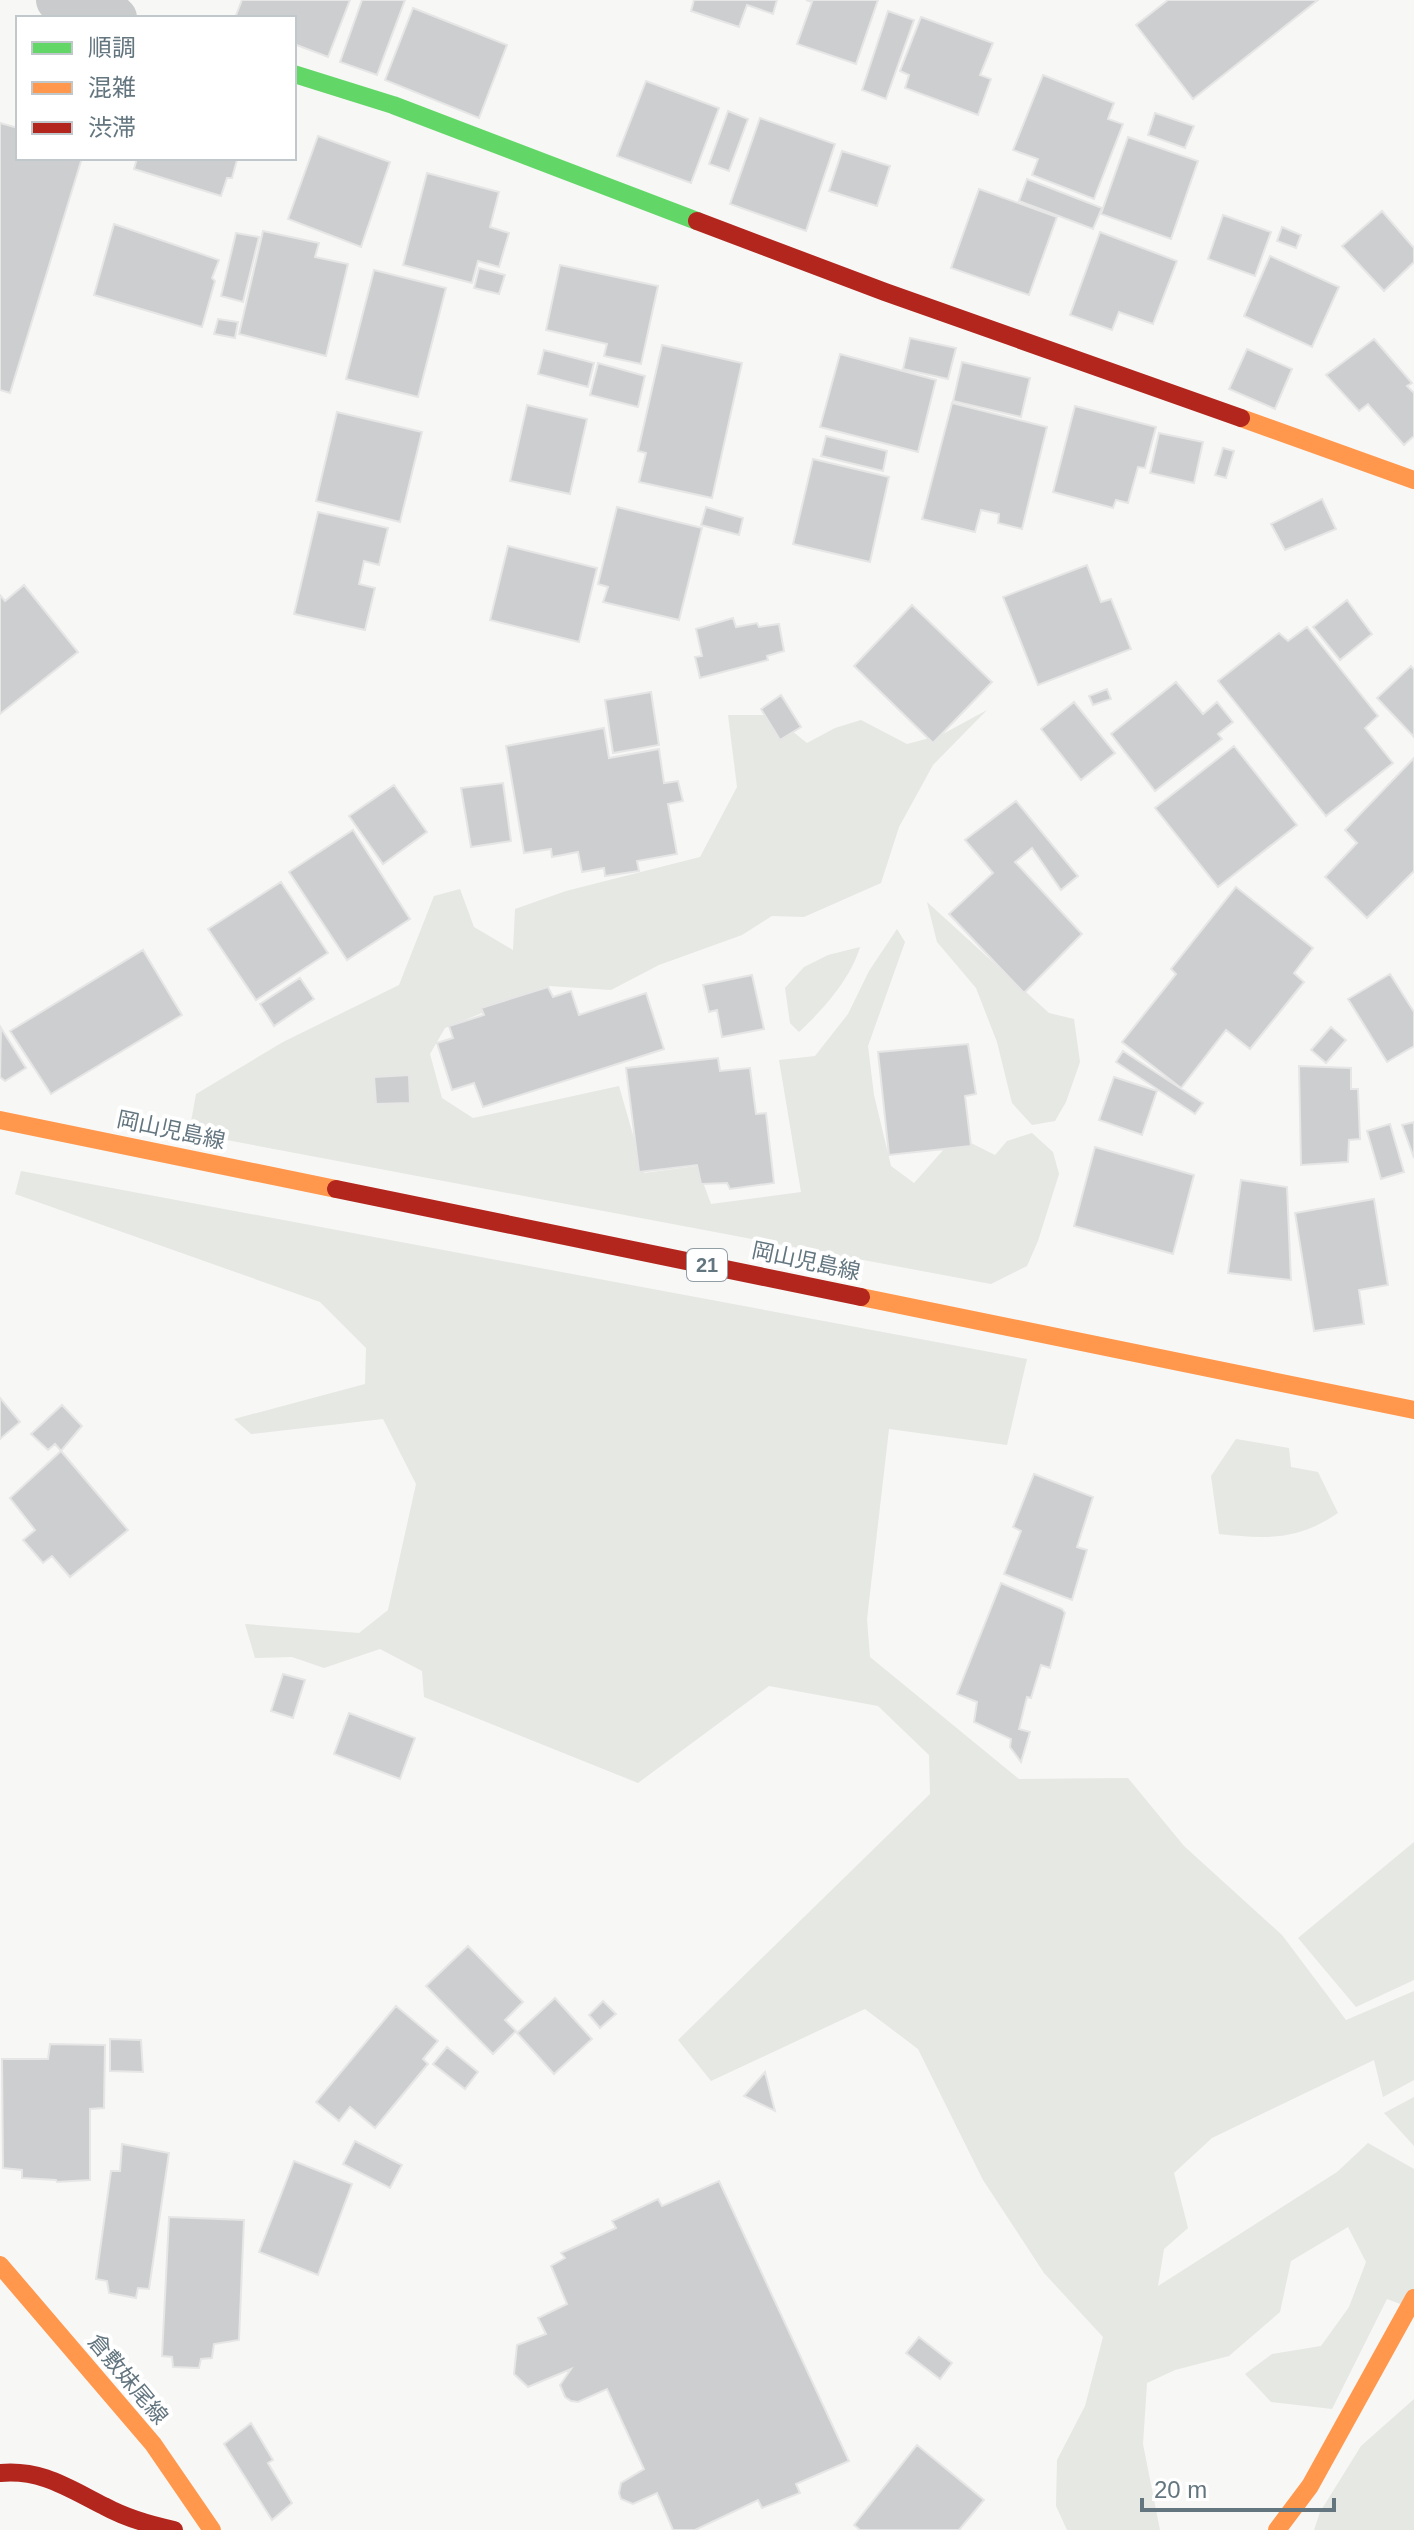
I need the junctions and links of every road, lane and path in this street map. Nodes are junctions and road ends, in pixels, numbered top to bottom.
1 (58, 0) edge
2 (109, 16) edge
3 (296, 75) edge
4 (1414, 480) edge
5 (0, 1120) edge
6 (1414, 1410) edge
7 (0, 2265) edge
8 (1414, 2298) edge
9 (0, 2473) edge
10 (174, 2530) edge
11 (212, 2530) edge
12 (1277, 2530) edge

1 - 2 street
3 - 4 main road
5 - 6 main road, 岡山児島線 / 21
7 - 11 main road, 倉敷妹尾線
8 - 12 main road
9 - 10 main road

